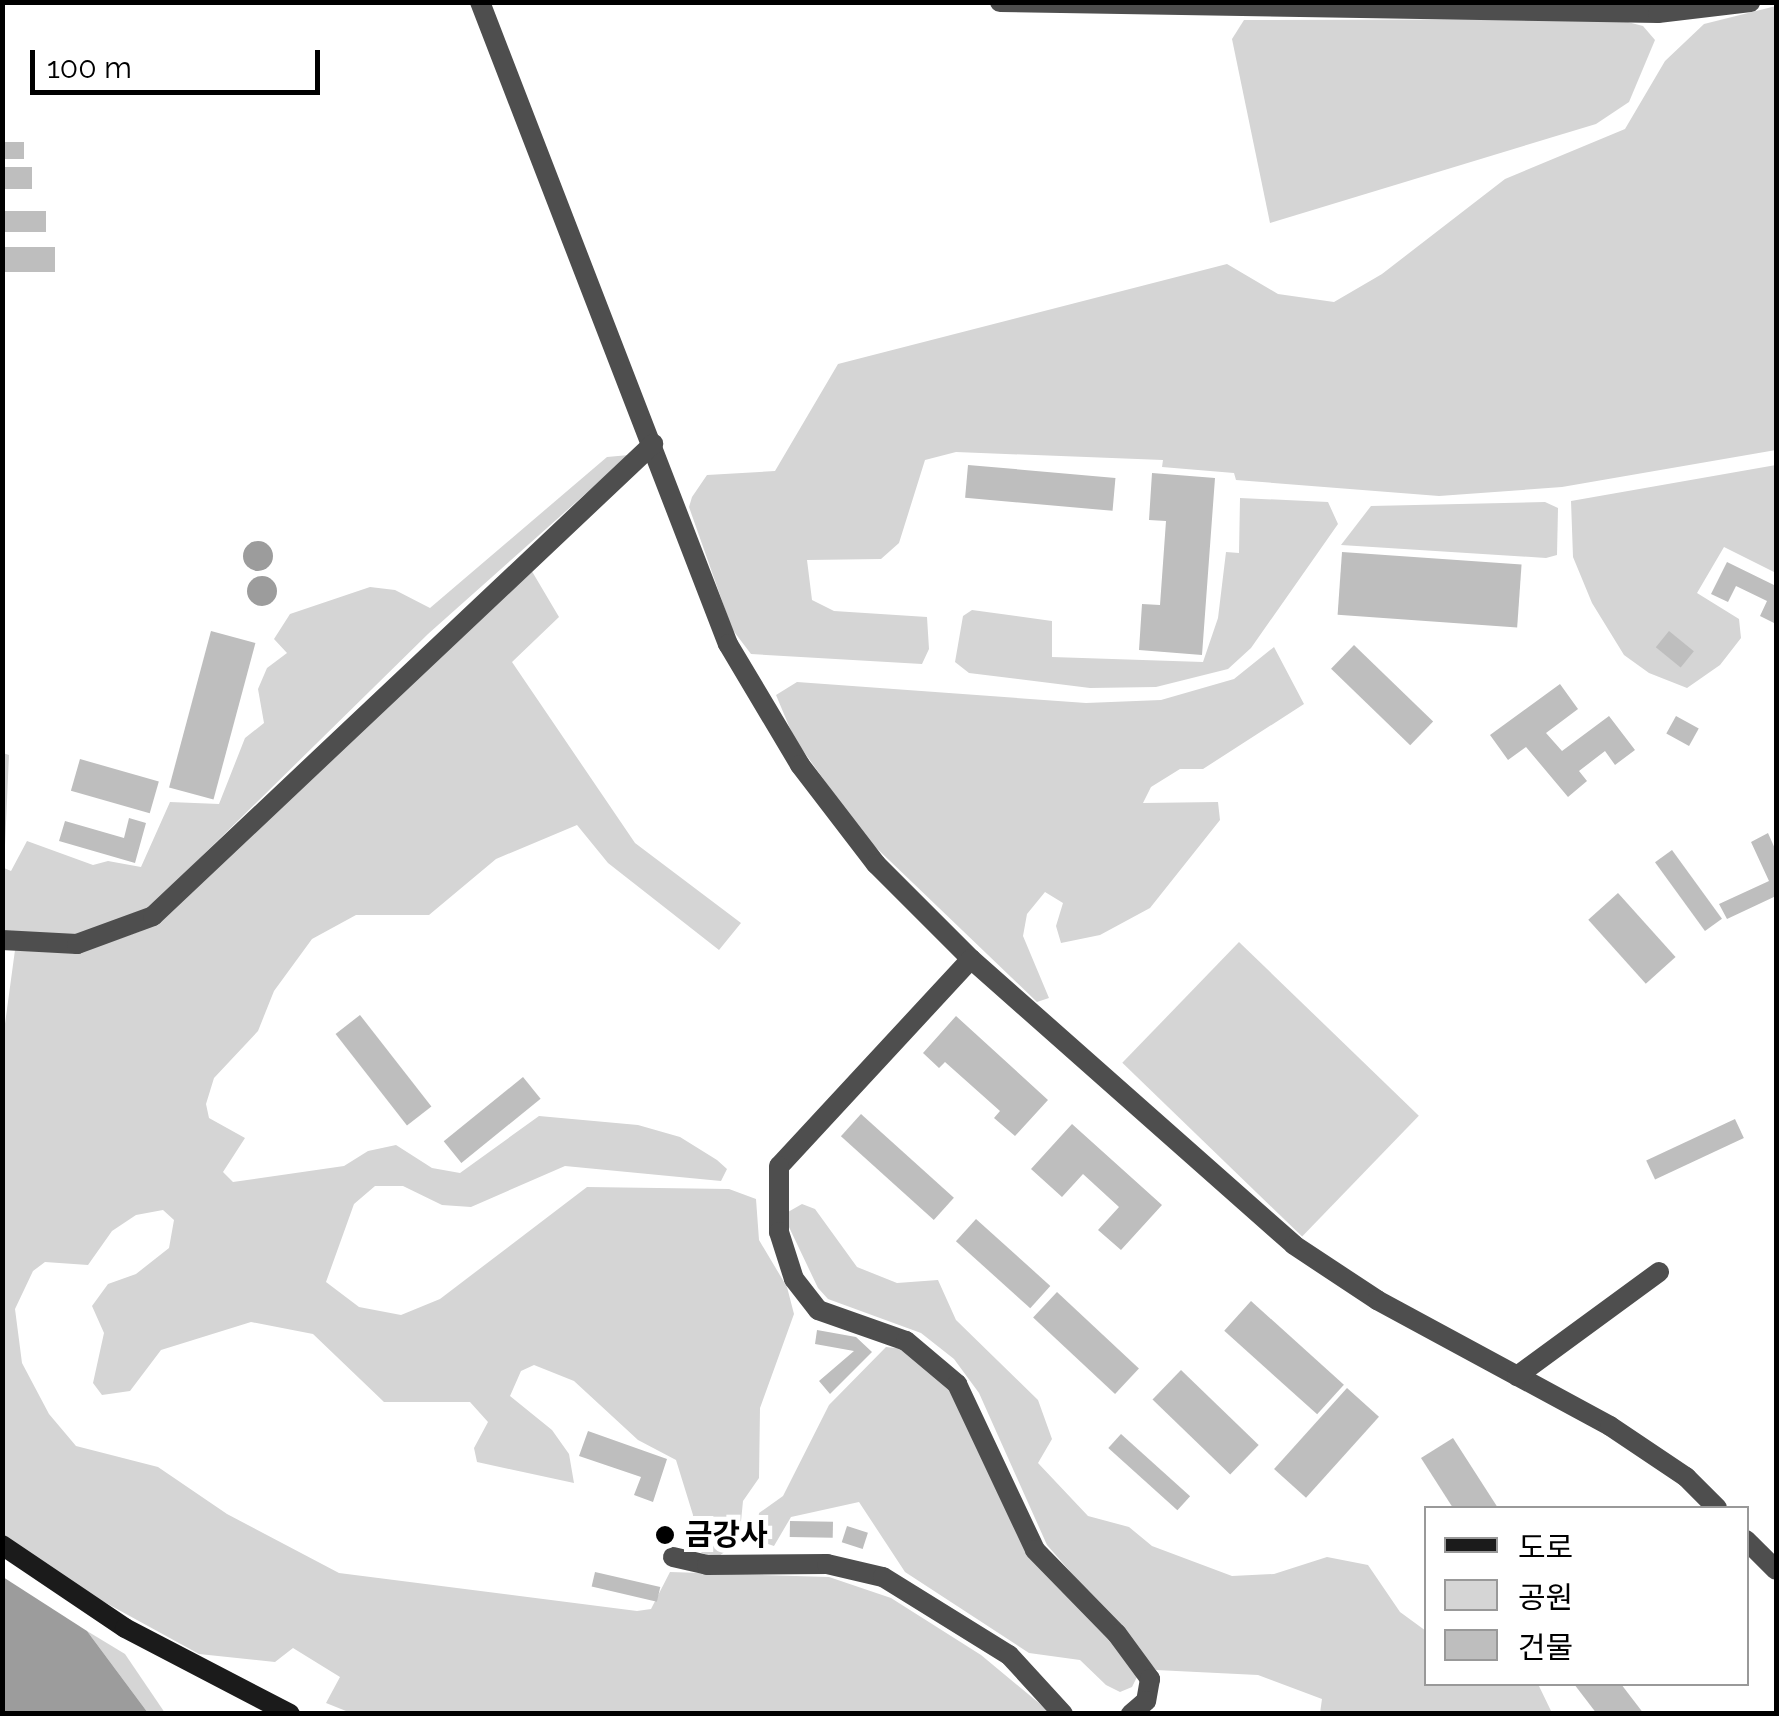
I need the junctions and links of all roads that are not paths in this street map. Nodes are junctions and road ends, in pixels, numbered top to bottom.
1 (480, 2) edge
2 (1000, 2) edge
3 (1750, 2) edge
4 (653, 444) junction
5 (2, 940) edge
6 (971, 959) junction
7 (1660, 1272) dead end
8 (1517, 1376) junction
9 (1715, 1506) edge
10 (1749, 1543) edge
11 (2, 1545) edge
12 (673, 1557) dead end
13 (1776, 1570) edge
14 (290, 1714) edge
15 (1063, 1714) edge
16 (1131, 1714) edge

1 - 4 street
2 - 3 street
4 - 5 street
4 - 6 street
6 - 8 street
6 - 16 street
7 - 8 street
8 - 9 street
10 - 13 street
11 - 14 street
12 - 15 street

